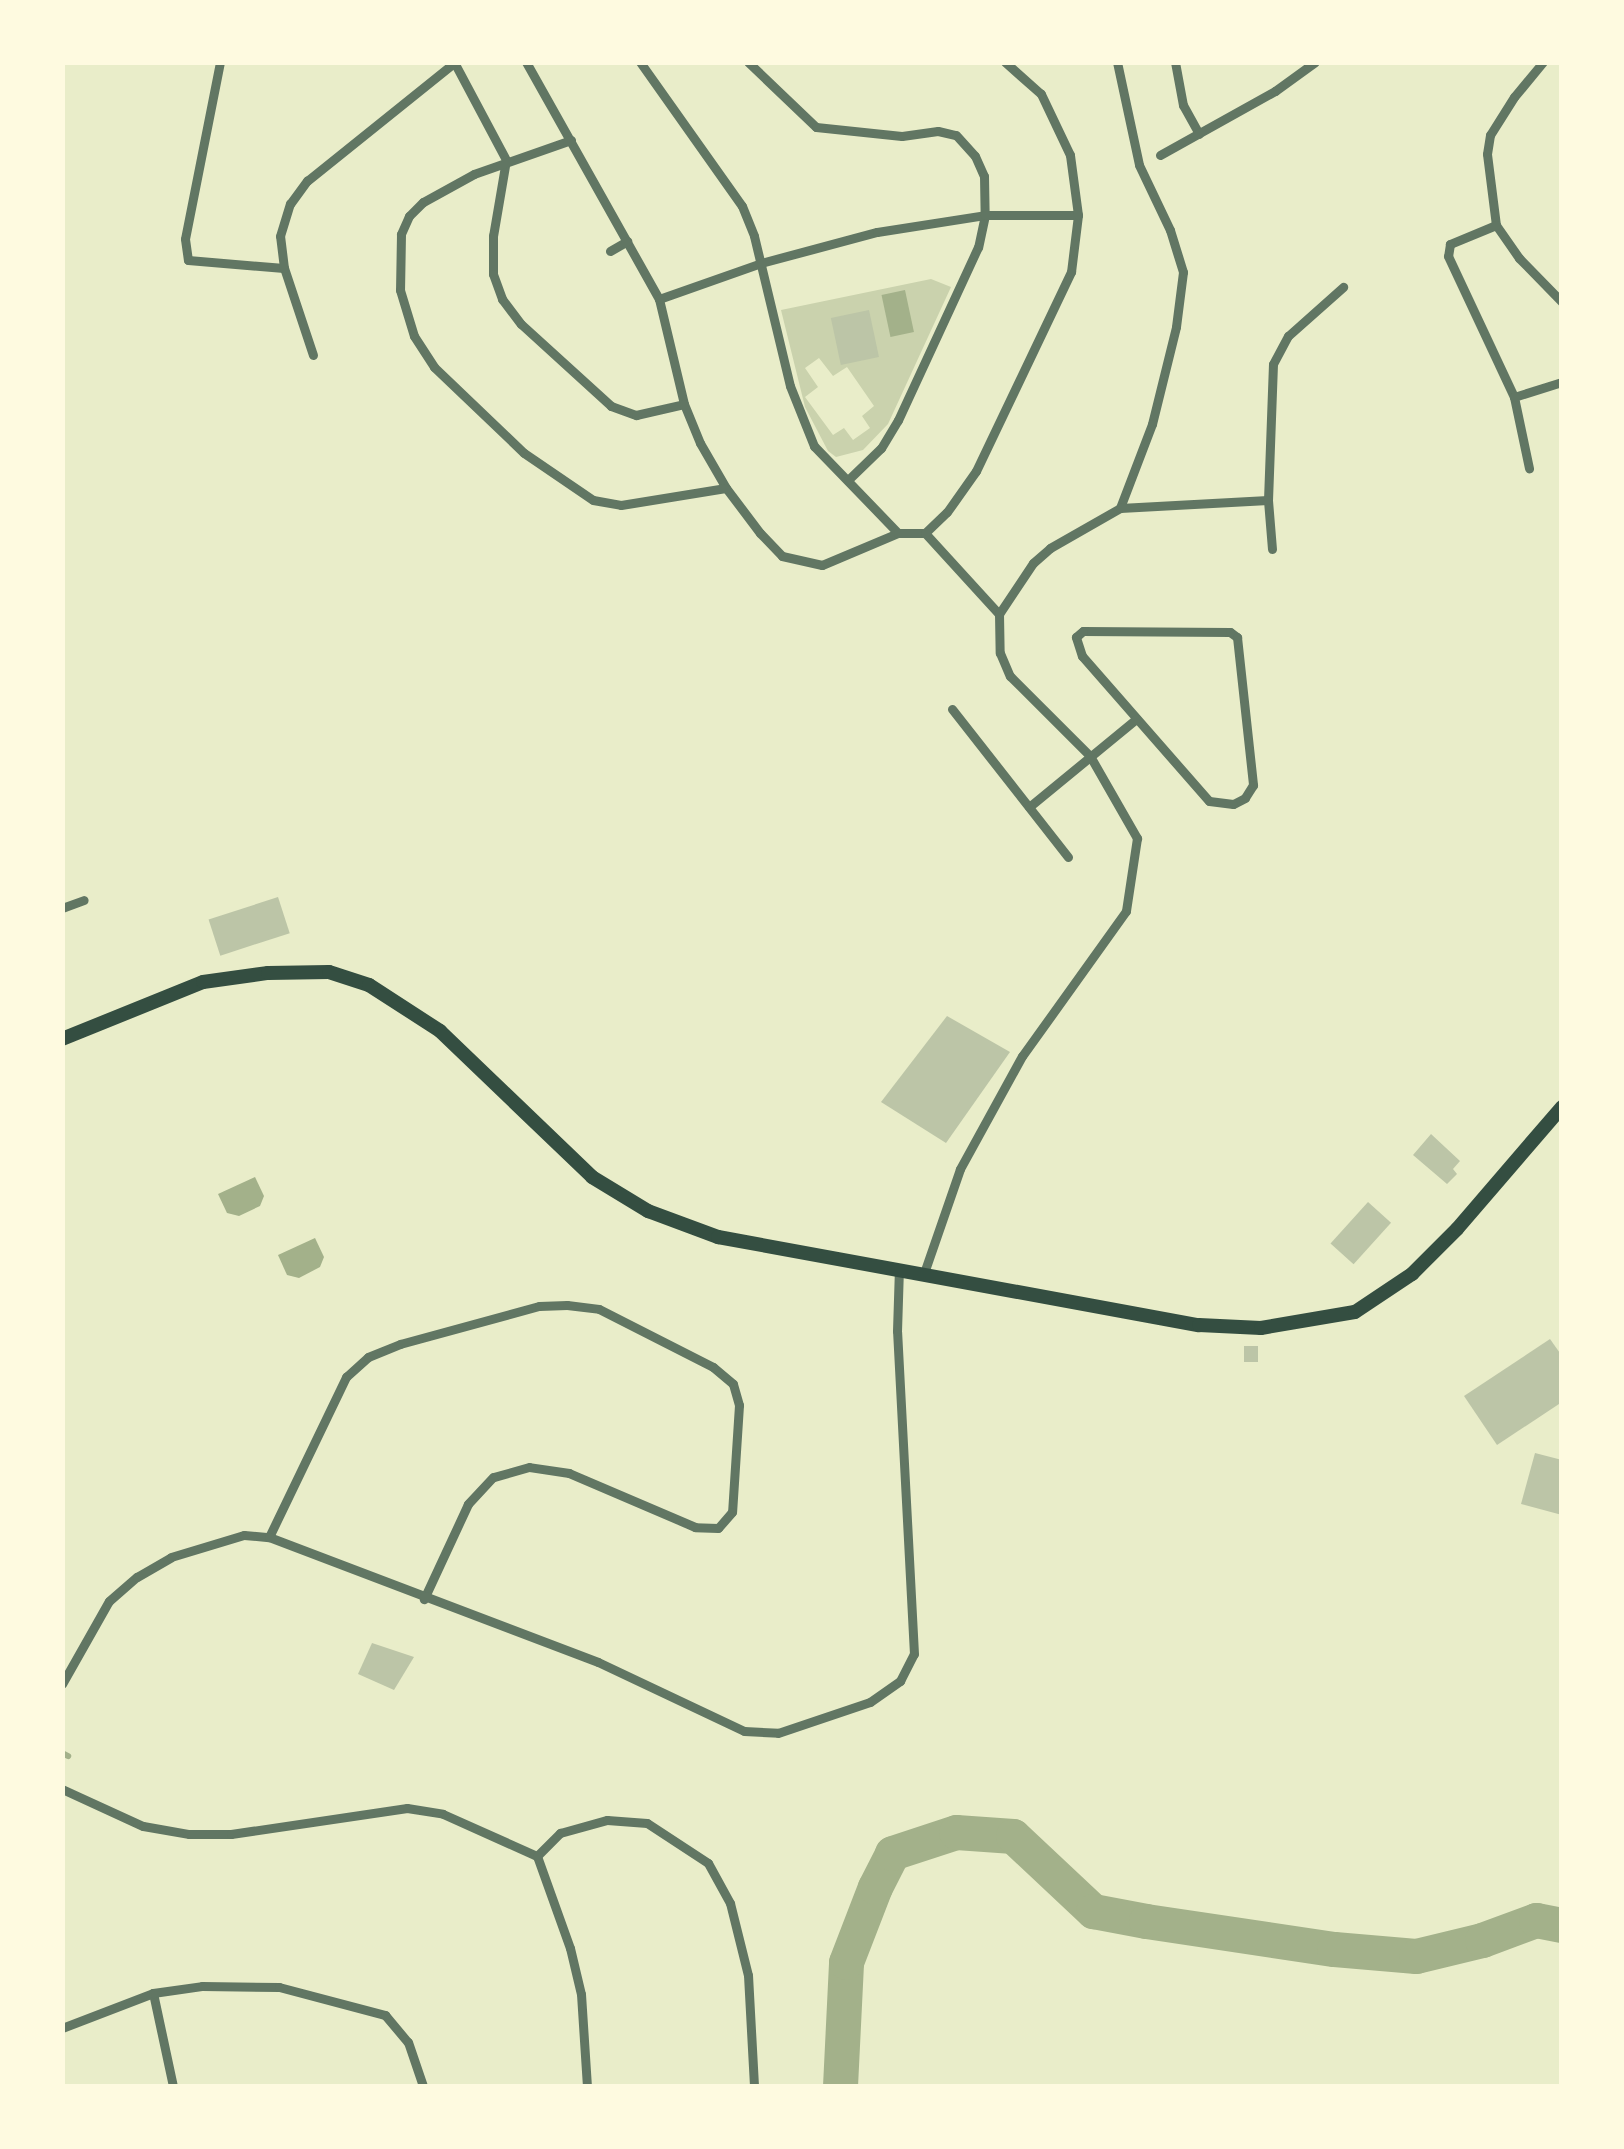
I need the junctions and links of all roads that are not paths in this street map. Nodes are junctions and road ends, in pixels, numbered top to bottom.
1 (220, 62) edge
2 (526, 62) edge
3 (640, 62) edge
4 (748, 62) edge
5 (1005, 62) edge
6 (1118, 62) edge
7 (1176, 62) edge
8 (1315, 62) edge
9 (1543, 62) edge
10 (455, 63) edge
11 (1021, 67) edge
12 (1199, 134) junction
13 (571, 140) junction
14 (1160, 156) dead end
15 (506, 160) junction
16 (985, 215) junction
17 (1078, 215) junction
18 (1496, 225) junction
19 (627, 241) junction
20 (610, 250) dead end
21 (761, 263) junction
22 (284, 268) junction
23 (1562, 280) edge
24 (1342, 286) dead end
25 (1550, 287) junction
26 (659, 299) junction
27 (1562, 302) edge
28 (312, 355) dead end
29 (1562, 382) edge
30 (1514, 397) junction
31 (684, 404) junction
32 (1529, 468) dead end
33 (848, 480) junction
34 (726, 488) junction
35 (1268, 500) junction
36 (1120, 508) junction
37 (898, 533) junction
38 (925, 533) junction
39 (1272, 550) dead end
40 (998, 614) junction
41 (952, 710) dead end
42 (1136, 719) junction
43 (1090, 756) junction
44 (1029, 807) junction
45 (1068, 857) dead end
46 (84, 900) dead end
47 (62, 908) edge
48 (62, 1038) edge
49 (1562, 1107) edge
50 (899, 1269) junction
51 (924, 1273) junction
52 (269, 1537) junction
53 (424, 1599) junction
54 (62, 1684) edge
55 (62, 1789) edge
56 (537, 1856) junction
57 (153, 1993) junction
58 (62, 2028) edge
59 (173, 2086) edge
60 (423, 2086) edge
61 (587, 2086) edge
62 (754, 2086) edge

1 - 22 street
2 - 13 street
3 - 21 street
4 - 16 street
5 - 11 street
6 - 36 street
7 - 12 street
8 - 12 street
9 - 18 street
10 - 15 street
10 - 22 street
11 - 17 street
12 - 14 street
13 - 15 street
13 - 19 street
15 - 31 street
15 - 34 street
16 - 17 street
16 - 21 street
16 - 33 street
17 - 38 street
18 - 25 street
18 - 30 street
19 - 20 street
19 - 26 street
21 - 26 street
21 - 33 street
22 - 28 street
23 - 25 street
24 - 35 street
25 - 27 street
26 - 31 street
29 - 30 street
30 - 32 street
31 - 34 street
33 - 37 street
34 - 37 street
35 - 36 street
35 - 39 street
36 - 40 street
37 - 38 street
38 - 40 street
40 - 43 street
41 - 44 street
42 - 42 street
42 - 43 street
43 - 44 street
43 - 51 street
44 - 45 street
46 - 47 street
48 - 50 main road
49 - 51 main road
50 - 51 main road
50 - 53 street
52 - 53 street
52 - 53 street
52 - 54 street
55 - 56 street
56 - 61 street
56 - 62 street
57 - 58 street
57 - 59 street
57 - 60 street

